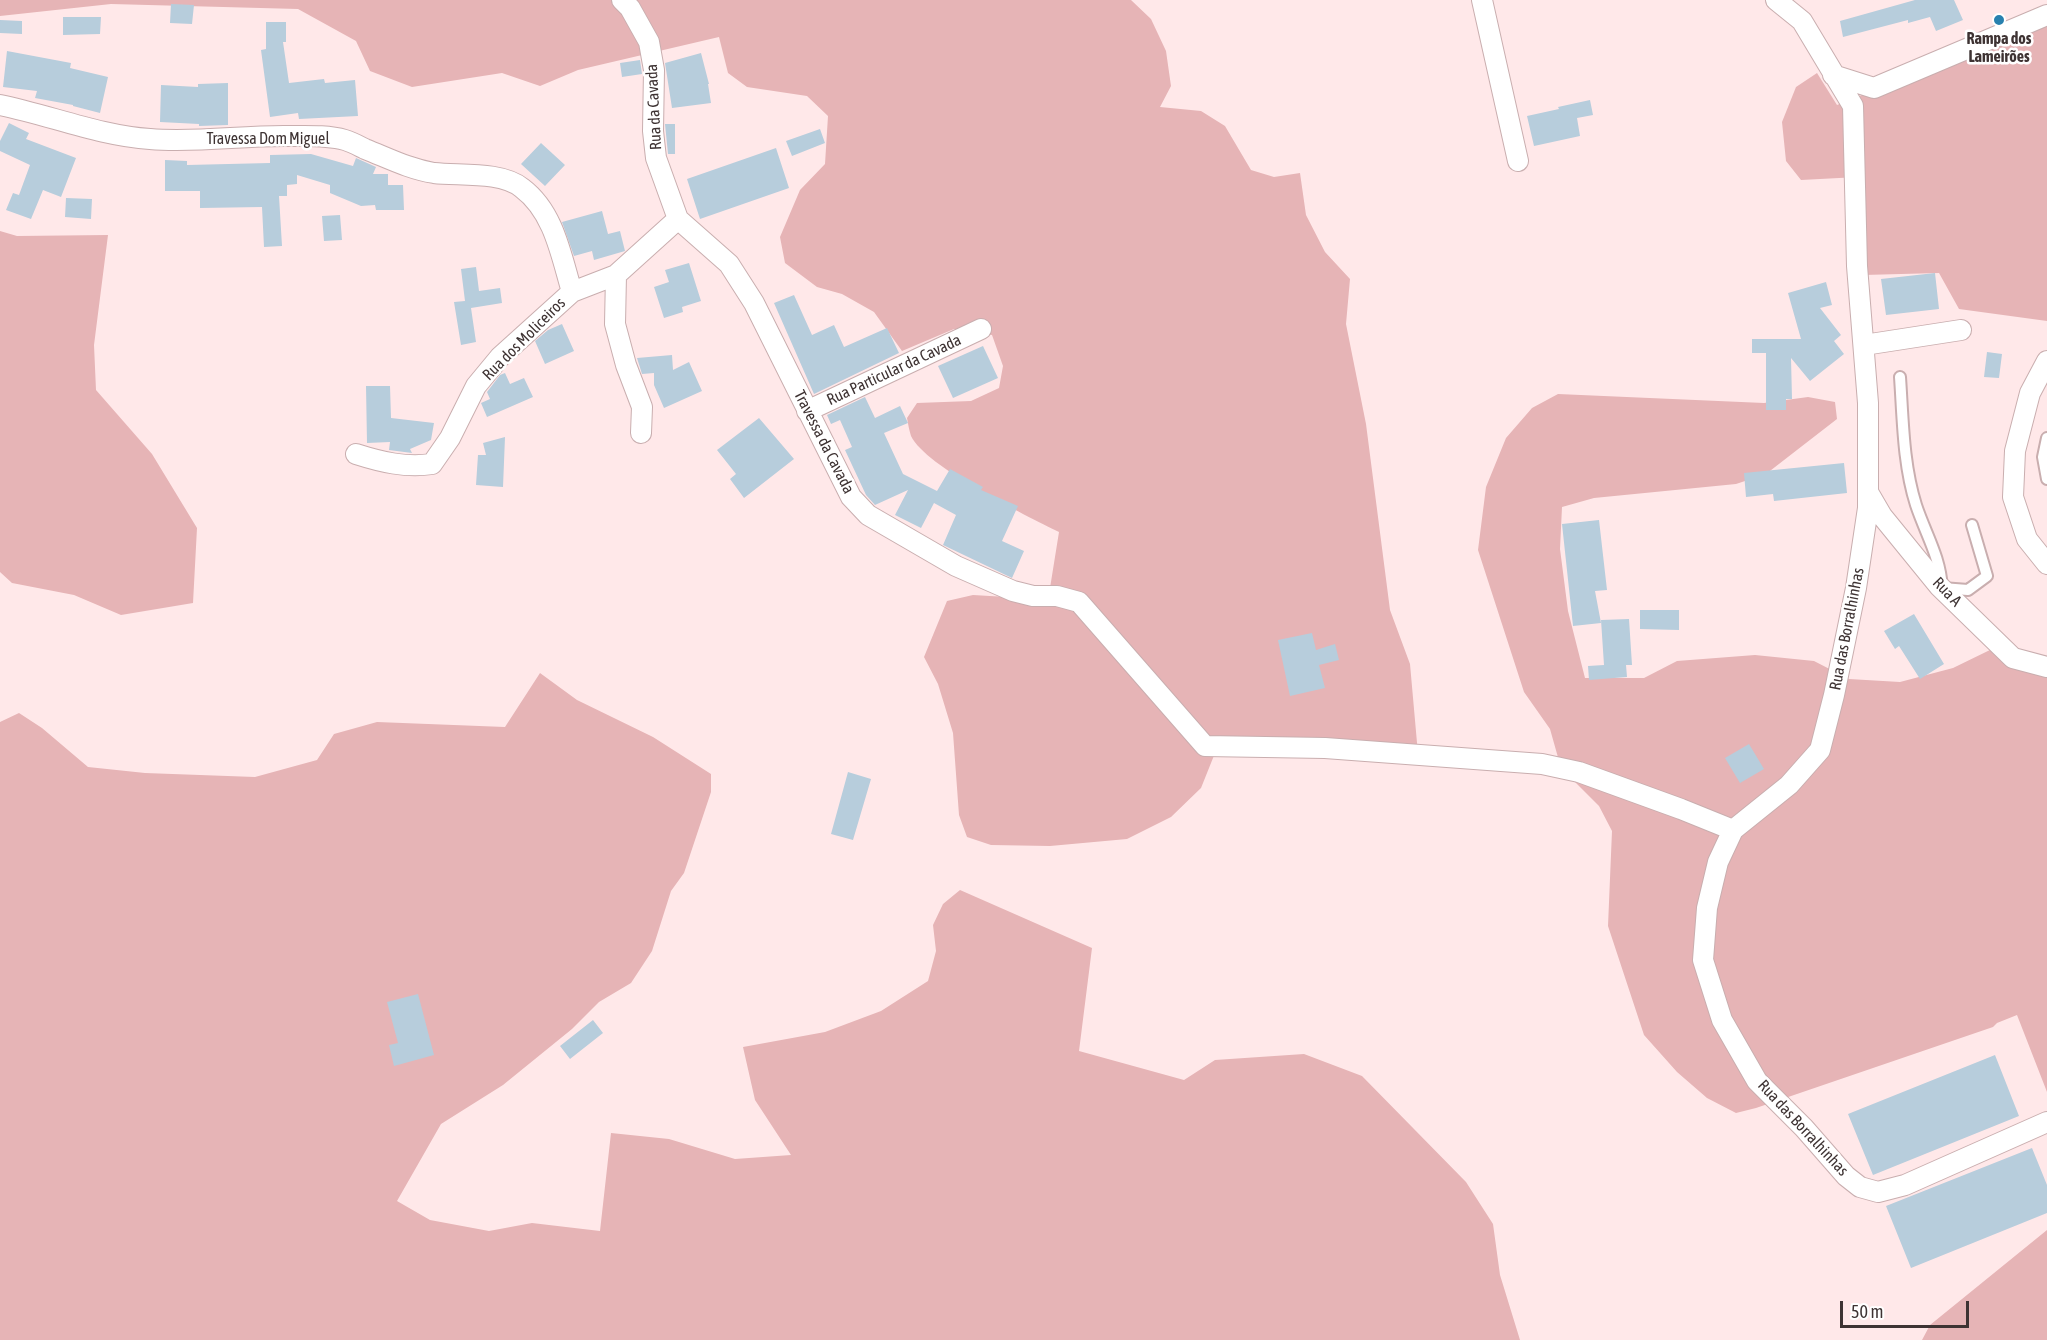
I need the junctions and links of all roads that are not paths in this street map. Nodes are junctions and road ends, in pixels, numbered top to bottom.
1 (622, 0) edge
2 (1482, 0) edge
3 (1776, 0) edge
4 (2047, 15) edge
5 (1833, 75) junction
6 (0, 105) edge
7 (1518, 161) dead end
8 (678, 219) junction
9 (616, 275) junction
10 (572, 292) junction
11 (981, 329) dead end
12 (1961, 330) dead end
13 (1864, 345) junction
14 (2047, 361) edge
15 (1900, 377) dead end
16 (807, 411) junction
17 (641, 433) dead end
18 (2047, 438) edge
19 (356, 454) dead end
20 (2047, 479) edge
21 (1868, 492) junction
22 (1972, 525) dead end
23 (2047, 564) edge
24 (1942, 588) junction
25 (2047, 667) edge
26 (1733, 830) junction
27 (2047, 1122) edge

1 - 8 street, Rua da Cavada
2 - 7 street
3 - 5 street, Rua das Borralhinhas
4 - 5 street
5 - 13 street, Rua das Borralhinhas
6 - 10 street, Travessa Dom Miguel
8 - 9 street, Rua dos Moliceiros
8 - 16 street, Travessa da Cavada
9 - 10 street, Rua dos Moliceiros
9 - 17 street
10 - 19 street, Rua dos Moliceiros
11 - 16 street, Rua Particular da Cavada
12 - 13 street
13 - 21 street, Rua das Borralhinhas
14 - 23 street
15 - 24 lane
16 - 26 street, Travessa da Cavada
18 - 20 lane
21 - 24 street, Rua A
21 - 26 street, Rua das Borralhinhas
22 - 24 lane
24 - 25 street, Rua A
26 - 27 street, Rua das Borralhinhas

